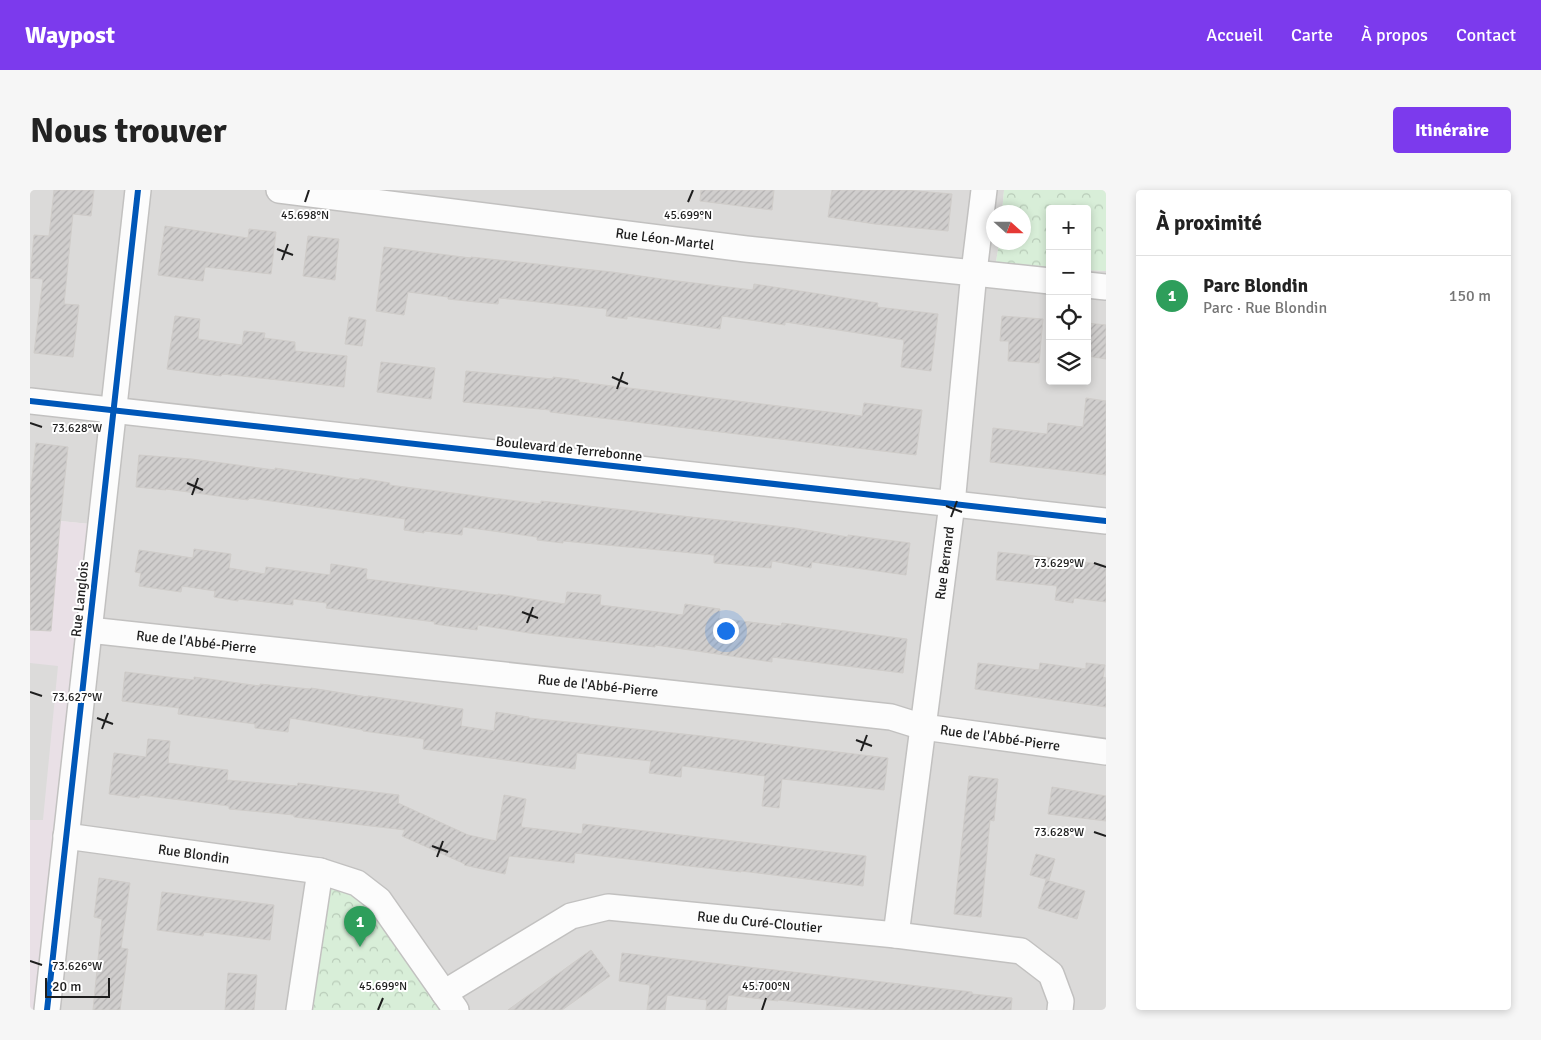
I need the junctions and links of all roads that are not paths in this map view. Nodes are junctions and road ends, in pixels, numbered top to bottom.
1 (138, 190) edge
2 (280, 190) edge
3 (984, 190) edge
4 (974, 272) junction
5 (1046, 281) edge
6 (1091, 285) edge
7 (1106, 287) edge
8 (30, 401) edge
9 (114, 410) junction
10 (952, 504) junction
11 (1106, 521) edge
12 (89, 630) junction
13 (923, 727) junction
14 (1106, 752) edge
15 (66, 836) junction
16 (320, 871) junction
17 (896, 935) junction
18 (450, 1002) edge
19 (47, 1010) edge
20 (299, 1010) edge
21 (1060, 1010) edge

1 - 9 street, Rue Langlois
2 - 4 street, Rue Léon-Martel
3 - 4 street, Rue Bernard
4 - 5 street, Rue Léon-Martel
4 - 10 street, Rue Bernard
6 - 7 street
8 - 9 street, Boulevard de Terrebonne
9 - 10 street, Boulevard de Terrebonne
9 - 12 street, Rue Langlois
10 - 11 street, Boulevard de Terrebonne
10 - 13 street, Rue Bernard
12 - 13 street, Rue de l'Abbé-Pierre
12 - 15 street, Rue Langlois
13 - 14 street, Rue de l'Abbé-Pierre
13 - 17 street, Rue Bernard
15 - 16 street, Rue Blondin
15 - 19 street, Rue Langlois
16 - 18 street, Rue Blondin
16 - 20 street
17 - 18 street, Rue du Curé-Cloutier
17 - 21 street, Rue du Curé-Cloutier

